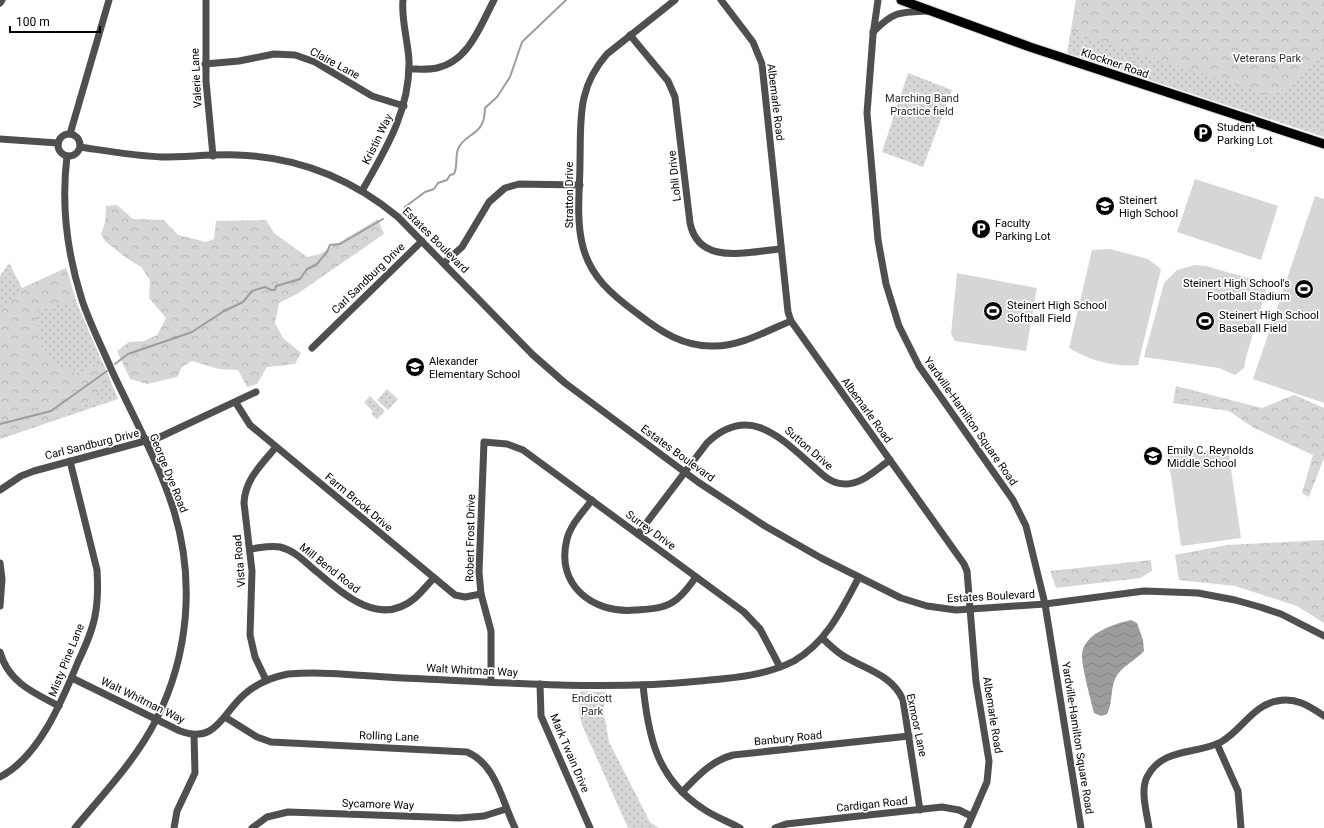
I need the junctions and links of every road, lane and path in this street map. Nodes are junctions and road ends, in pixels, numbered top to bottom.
1 (2, 0) edge
2 (109, 0) edge
3 (206, 0) edge
4 (403, 0) edge
5 (494, 0) edge
6 (675, 0) edge
7 (721, 0) edge
8 (878, 0) edge
9 (900, 0) edge
10 (0, 3) edge
11 (931, 11) junction
12 (873, 32) junction
13 (630, 35) junction
14 (205, 64) junction
15 (409, 69) junction
16 (404, 106) junction
17 (70, 134) junction
18 (0, 139) edge
19 (58, 142) junction
20 (1324, 144) edge
21 (80, 147) junction
22 (67, 156) junction
23 (213, 156) junction
24 (580, 185) junction
25 (362, 191) junction
26 (422, 241) junction
27 (781, 249) junction
28 (444, 263) junction
29 (791, 321) junction
30 (312, 348) dead end
31 (256, 392) dead end
32 (236, 403) junction
33 (145, 442) junction
34 (484, 442) joint
35 (276, 447) junction
36 (890, 460) junction
37 (70, 461) junction
38 (685, 472) junction
39 (0, 490) edge
40 (592, 500) junction
41 (638, 534) junction
42 (250, 549) junction
43 (0, 563) edge
44 (859, 576) junction
45 (696, 577) junction
46 (434, 578) junction
47 (481, 594) junction
48 (1045, 604) junction
49 (0, 606) edge
50 (970, 610) junction
51 (1324, 636) edge
52 (822, 638) junction
53 (0, 652) edge
54 (780, 667) junction
55 (72, 678) junction
56 (266, 680) junction
57 (491, 682) junction
58 (540, 684) junction
59 (643, 685) junction
60 (59, 706) junction
61 (1324, 716) edge
62 (225, 717) junction
63 (156, 719) junction
64 (194, 734) junction
65 (909, 736) junction
66 (1216, 744) junction
67 (0, 777) edge
68 (682, 792) junction
69 (506, 809) junction
70 (920, 810) junction
71 (971, 816) junction
72 (75, 828) edge
73 (174, 828) edge
74 (252, 828) edge
75 (515, 828) edge
76 (590, 828) edge
77 (740, 828) edge
78 (775, 828) edge
79 (967, 828) edge
80 (1081, 828) edge
81 (1149, 828) edge
82 (1241, 828) edge

1 - 10 street
2 - 17 street
3 - 14 street, Valerie Lane
4 - 15 street, Kristin Way
5 - 15 street
6 - 13 street, Stratton Drive
7 - 27 street, Albemarle Road
8 - 12 street, Yardville-Hamilton Square Road
9 - 11 main road, Klockner Road
11 - 12 street
11 - 20 main road, Klockner Road
12 - 48 street, Yardville-Hamilton Square Road
13 - 24 street, Stratton Drive
13 - 27 street, Lohli Drive
14 - 16 street, Claire Lane
14 - 23 street, Valerie Lane
15 - 16 street, Kristin Way
16 - 25 street, Kristin Way
17 - 19 street
17 - 21 street
18 - 19 street
19 - 22 street
21 - 22 street
21 - 23 street, Estates Boulevard
22 - 33 street, George Dye Road
23 - 25 street, Estates Boulevard
24 - 28 street
24 - 29 street, Stratton Drive
25 - 26 street, Estates Boulevard
26 - 28 street, Estates Boulevard
26 - 30 street, Carl Sandburg Drive
27 - 29 street, Albemarle Road
28 - 38 street, Estates Boulevard
29 - 36 street, Albemarle Road
31 - 32 street, Carl Sandburg Drive
32 - 33 street, Carl Sandburg Drive
32 - 35 street, Farm Brook Drive
33 - 37 street, Carl Sandburg Drive
33 - 63 street, George Dye Road
34 - 40 street, Surrey Drive
34 - 47 street, Robert Frost Drive
35 - 42 street, Vista Road
35 - 46 street, Farm Brook Drive
36 - 38 street, Sutton Drive
36 - 50 street, Albemarle Road
37 - 39 street, Carl Sandburg Drive
37 - 55 street, Misty Pine Lane
38 - 41 street, Sutton Drive
38 - 44 street, Estates Boulevard
40 - 41 street, Surrey Drive
40 - 45 street
41 - 45 street, Surrey Drive
42 - 46 street, Mill Bend Road
42 - 56 street, Vista Road
43 - 49 street
44 - 50 street, Estates Boulevard
44 - 52 street, Walt Whitman Way
45 - 54 street, Surrey Drive
46 - 47 street, Farm Brook Drive
47 - 57 street, Robert Frost Drive
48 - 50 street, Estates Boulevard
48 - 51 street, Estates Boulevard
48 - 80 street, Yardville-Hamilton Square Road
50 - 71 street, Albemarle Road
52 - 54 street, Walt Whitman Way
52 - 65 street, Exmoor Lane
53 - 60 street
54 - 59 street, Walt Whitman Way
55 - 60 street, Misty Pine Lane
55 - 63 street, Walt Whitman Way
56 - 57 street, Walt Whitman Way
56 - 62 street, Walt Whitman Way
57 - 58 street, Walt Whitman Way
58 - 59 street, Walt Whitman Way
58 - 76 street, Mark Twain Drive
59 - 68 street
60 - 67 street, Misty Pine Lane
61 - 66 street
62 - 64 street, Walt Whitman Way
62 - 69 street, Rolling Lane
63 - 64 street, Walt Whitman Way
63 - 72 street, George Dye Road
64 - 73 street
65 - 68 street, Banbury Road
65 - 70 street, Exmoor Lane
66 - 81 street
66 - 82 street
68 - 77 street
69 - 74 street, Sycamore Way
69 - 75 street, Rolling Lane
70 - 71 street, Cardigan Road
70 - 78 street, Cardigan Road
71 - 79 street, Albemarle Road

